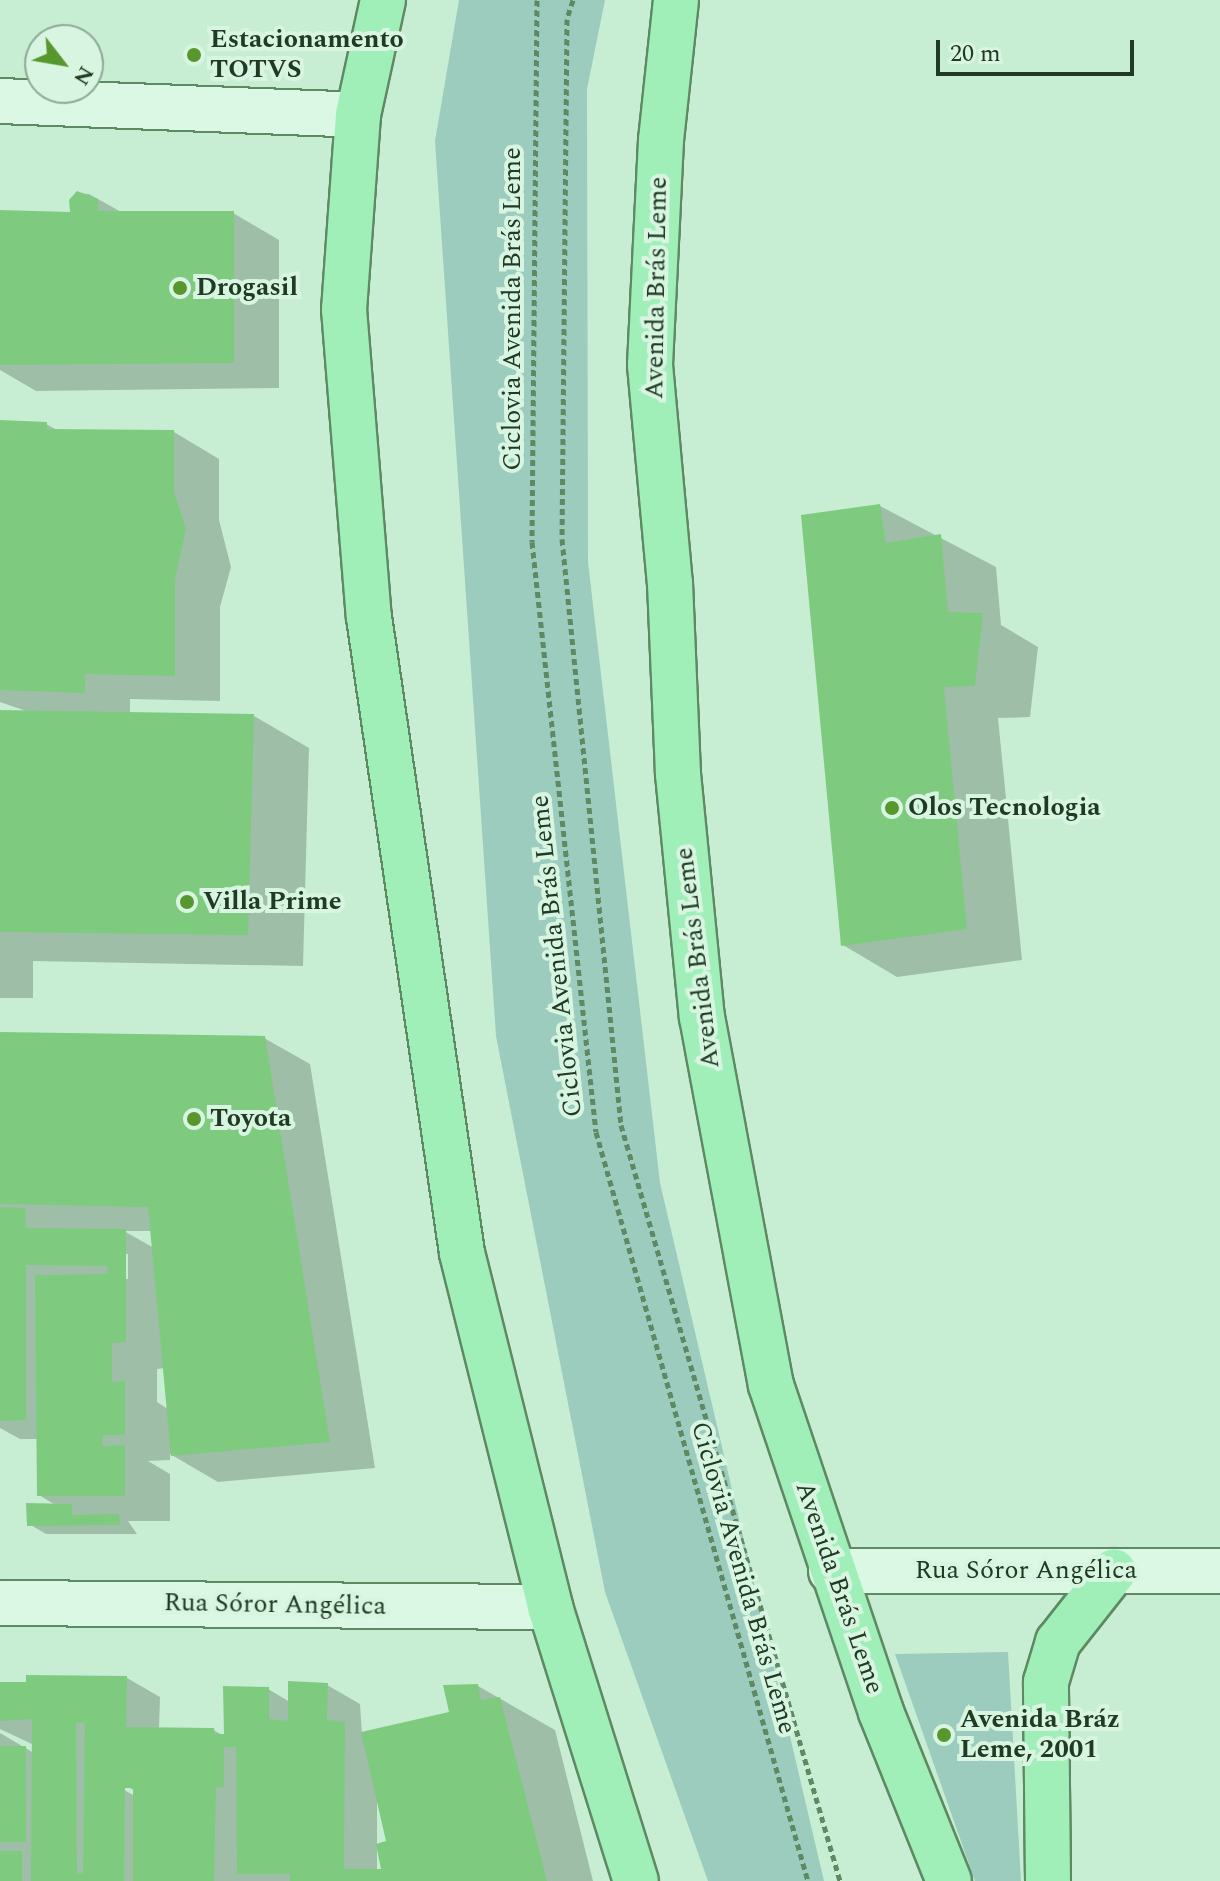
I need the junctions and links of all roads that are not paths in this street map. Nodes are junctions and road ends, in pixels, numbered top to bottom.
1 (383, 0) edge
2 (676, 0) edge
3 (0, 101) edge
4 (358, 115) junction
5 (831, 1571) junction
6 (1114, 1571) junction
7 (1220, 1571) edge
8 (0, 1603) edge
9 (550, 1607) junction
10 (636, 1881) edge
11 (949, 1881) edge
12 (1048, 1881) edge

1 - 4 main road
2 - 5 main road, Avenida Brás Leme
3 - 4 street
4 - 9 main road
5 - 6 street, Rua Sóror Angélica
5 - 11 main road, Avenida Brás Leme
6 - 7 street, Rua Sóror Angélica
6 - 12 main road
8 - 9 street, Rua Sóror Angélica
9 - 10 main road

